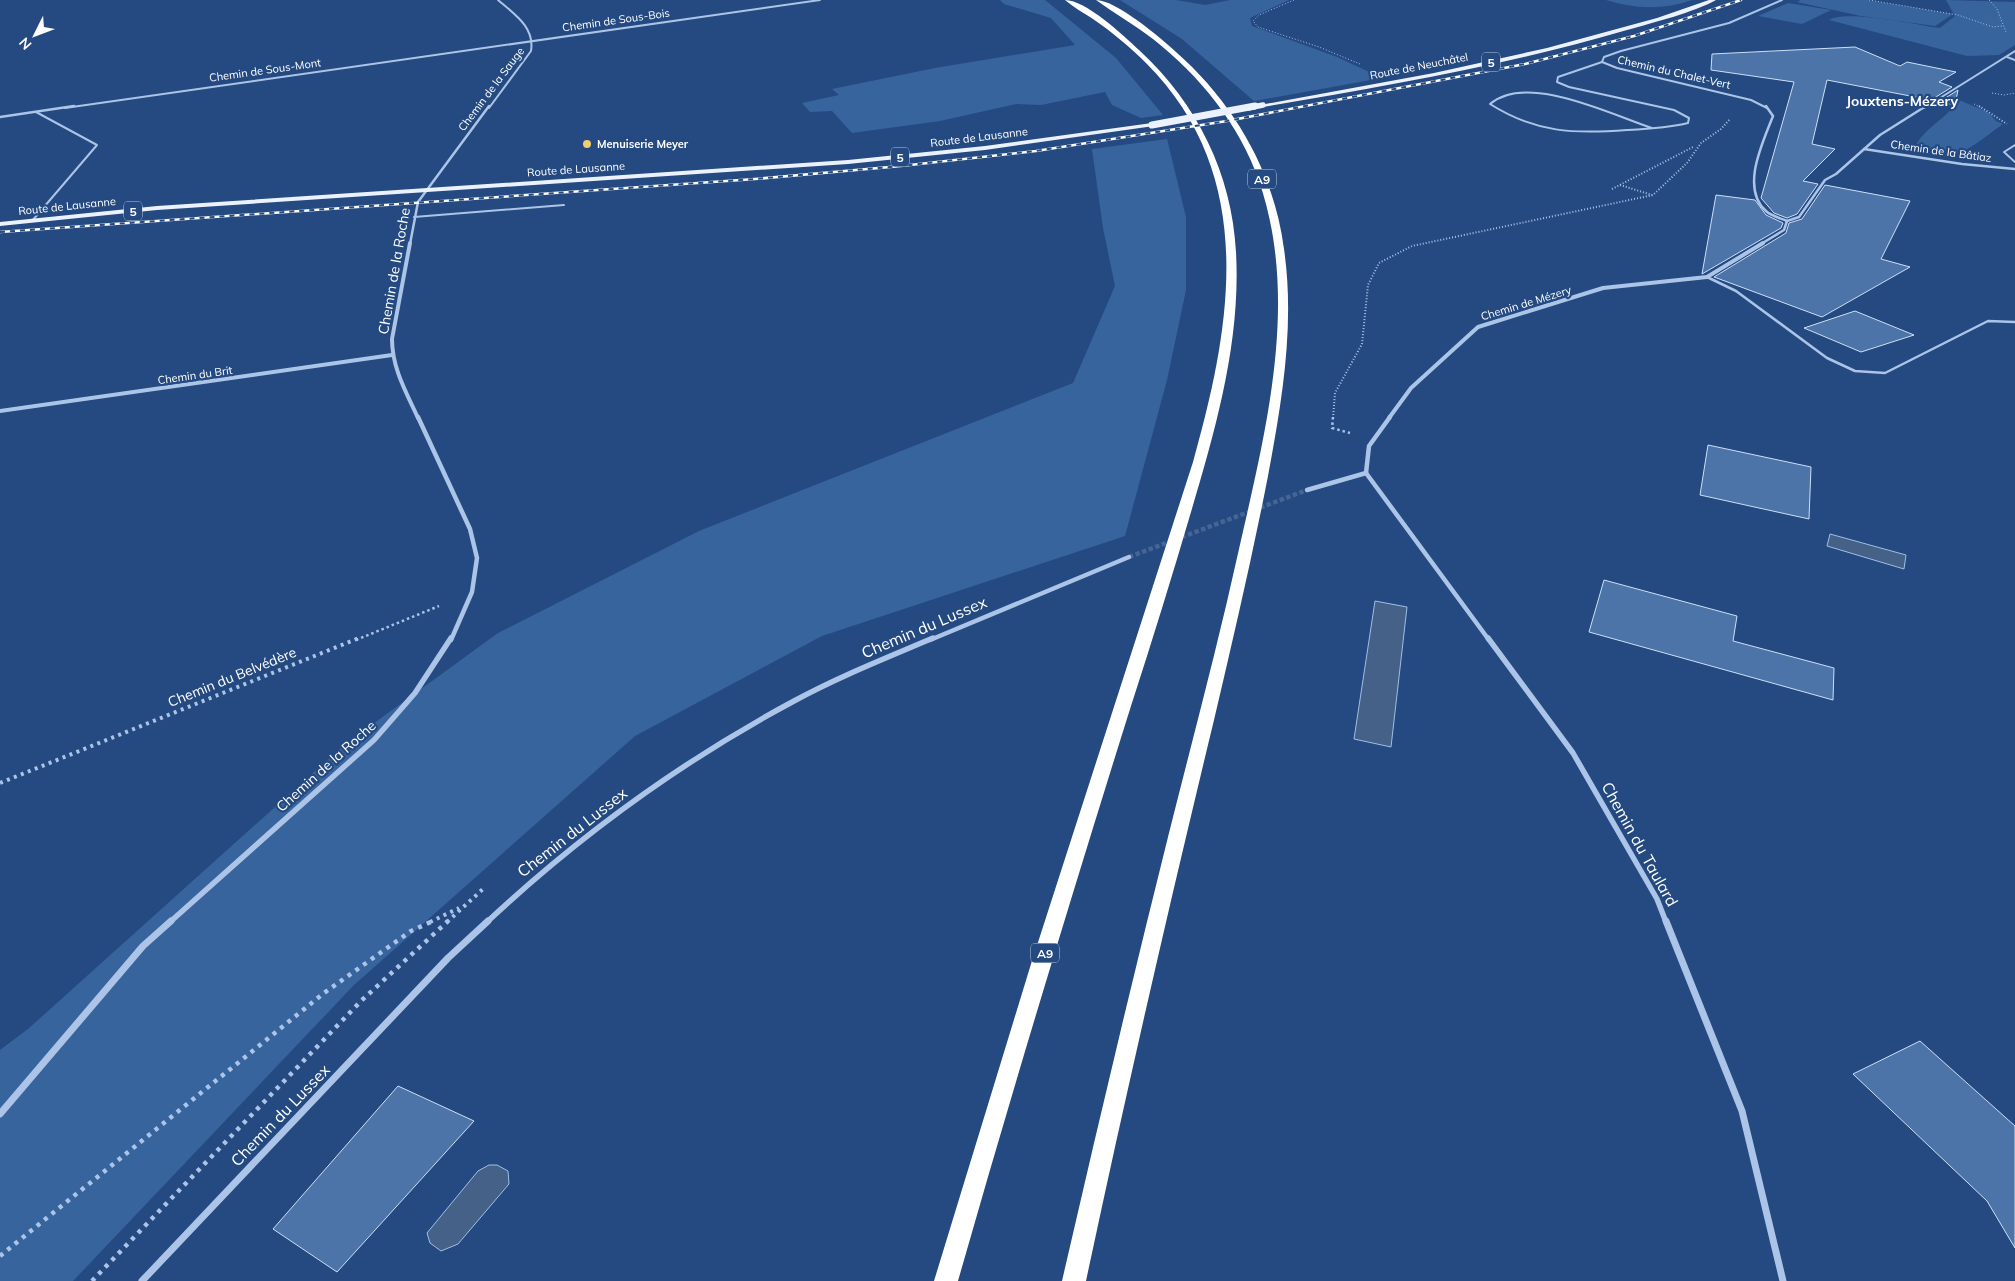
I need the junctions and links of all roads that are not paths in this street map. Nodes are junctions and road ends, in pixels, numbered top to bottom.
1 (498, 0) edge
2 (820, 0) edge
3 (1068, 0) edge
4 (1099, 0) edge
5 (1714, 0) edge
6 (1782, 0) edge
7 (533, 41) junction
8 (2015, 51) edge
9 (2007, 57) junction
10 (2015, 60) edge
11 (1602, 62) junction
12 (36, 112) junction
13 (0, 117) edge
14 (1152, 124) joint
15 (1652, 128) junction
16 (2015, 145) edge
17 (1864, 148) junction
18 (2015, 162) edge
19 (2015, 169) edge
20 (426, 190) junction
21 (564, 205) dead end
22 (414, 217) junction
23 (32, 221) junction
24 (1787, 221) junction
25 (0, 224) edge
26 (1707, 277) junction
27 (2015, 322) edge
28 (392, 355) junction
29 (0, 411) edge
30 (1366, 473) junction
31 (1307, 490) tunnel mouth
32 (1129, 557) tunnel mouth
33 (0, 1114) edge
34 (142, 1281) edge
35 (946, 1281) edge
36 (1074, 1281) edge
37 (1783, 1281) edge

1 - 7 street, Chemin de la Sauge
2 - 7 street, Chemin de Sous-Bois
3 - 35 highway, A9
4 - 36 highway, A9
5 - 14 main road, Route de Neuchâtel / 5, bridge
6 - 11 street, Chemin du Chalet-Vert
7 - 12 street, Chemin de Sous-Mont
7 - 20 street, Chemin de la Sauge
8 - 9 street
9 - 10 lane
9 - 17 street
11 - 15 lane
11 - 24 street, Chemin du Chalet-Vert
12 - 13 street, Chemin de Sous-Mont
12 - 23 lane
14 - 20 main road, Route de Lausanne / 5
15 - 15 lane
16 - 18 lane
17 - 19 street, Chemin de la Bâtiaz
17 - 24 street
20 - 22 street, Chemin de la Roche
20 - 23 main road, Route de Lausanne / 5
21 - 22 lane
22 - 28 street, Chemin de la Roche
23 - 25 main road, Route de Lausanne / 5
24 - 26 street
26 - 27 lane
26 - 30 street, Chemin de Mézery
28 - 29 street, Chemin du Brit
28 - 33 street, Chemin de la Roche
30 - 31 street
30 - 37 street, Chemin du Taulard
32 - 34 street, Chemin du Lussex

